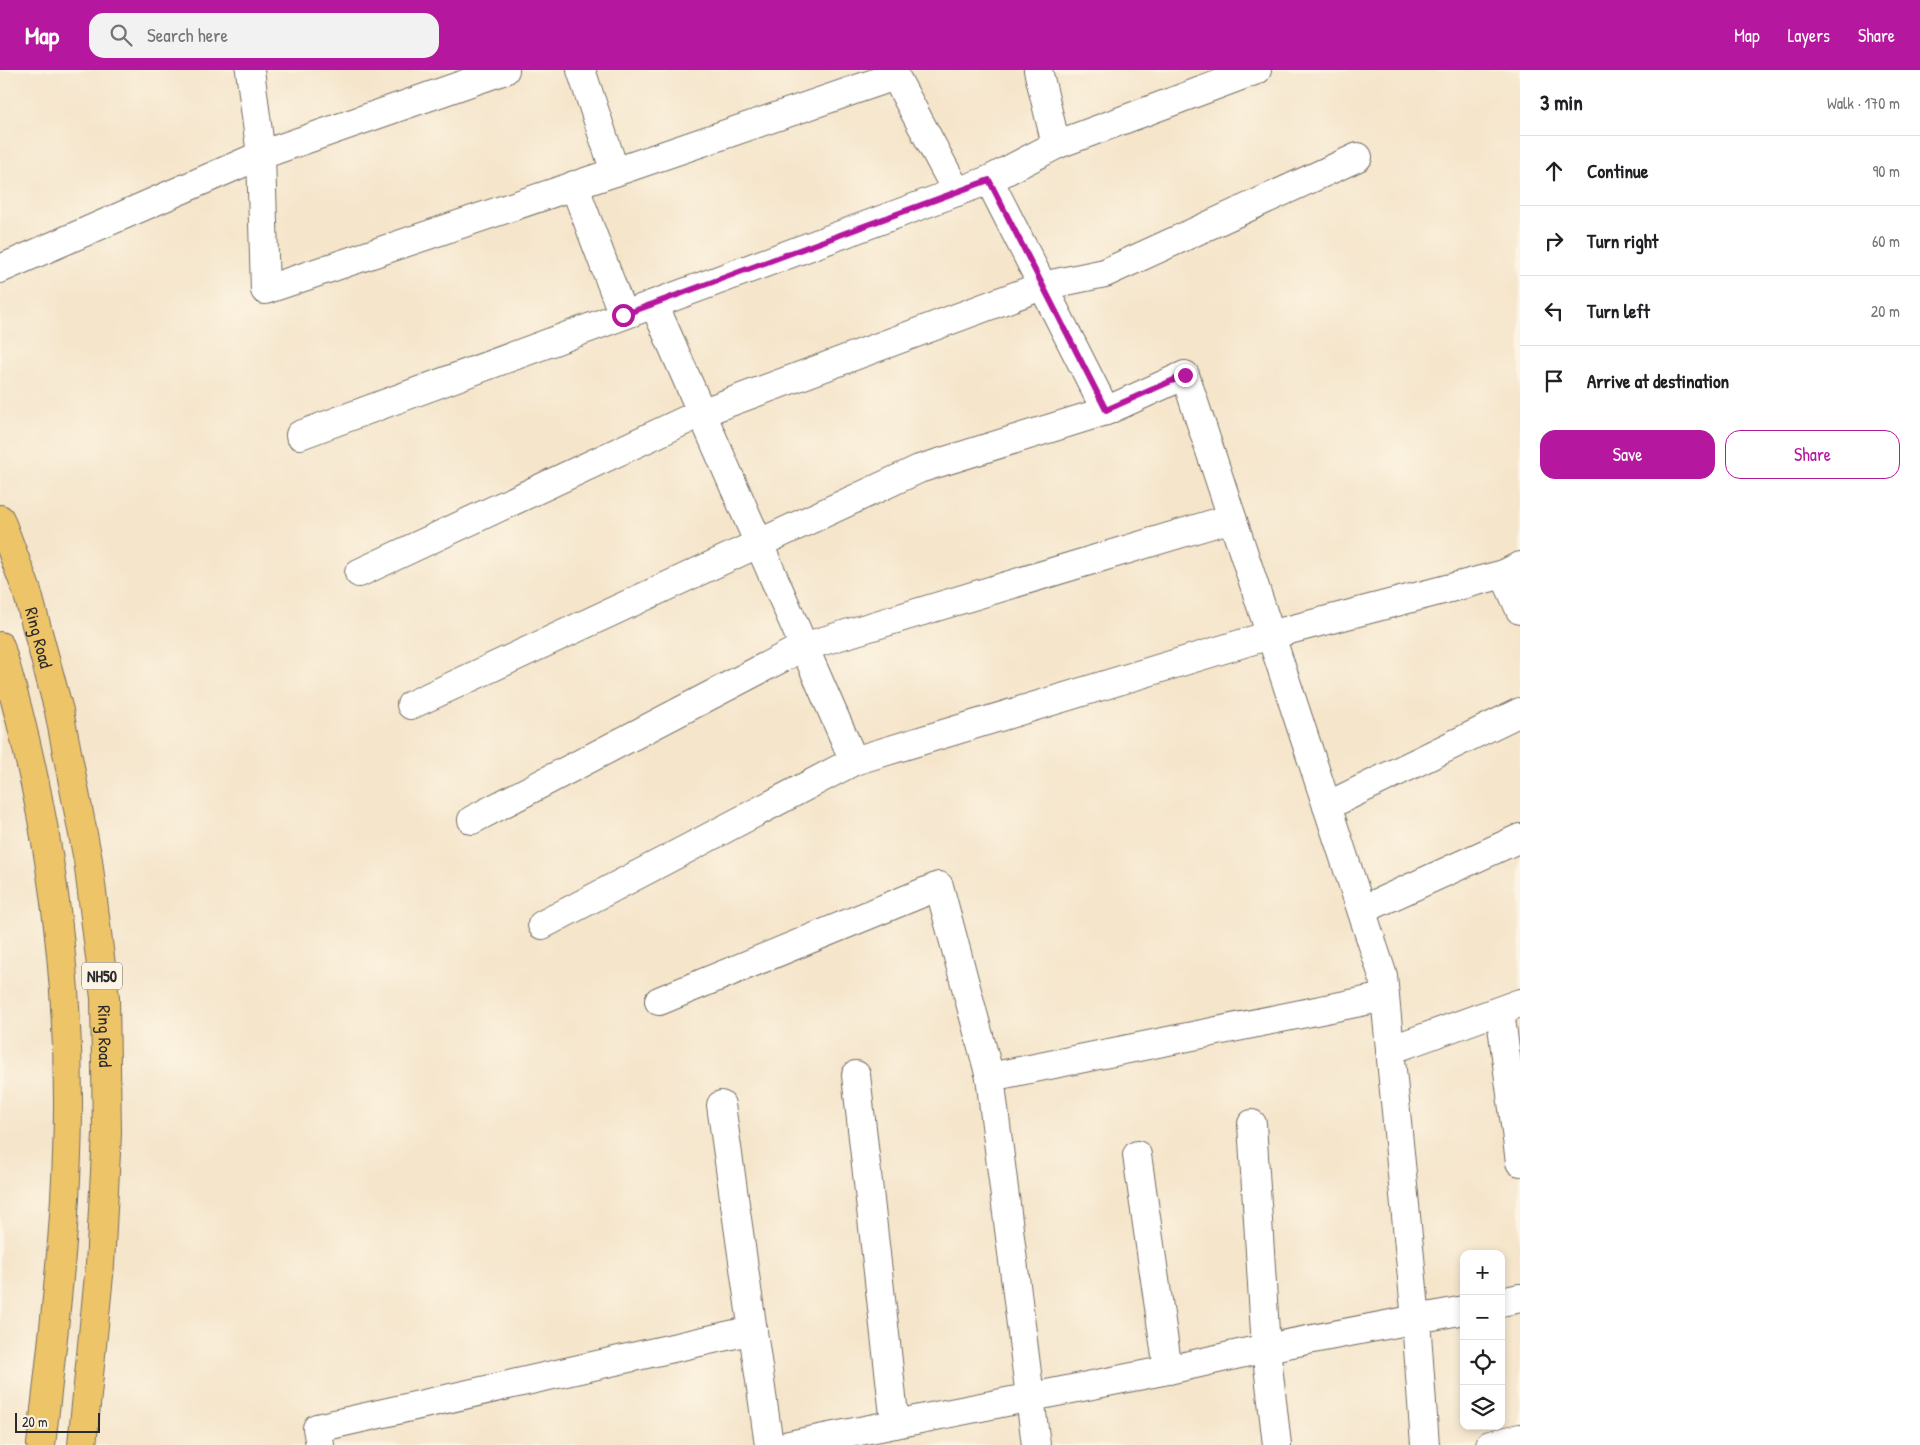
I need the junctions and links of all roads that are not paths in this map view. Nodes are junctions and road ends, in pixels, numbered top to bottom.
1 (250, 70) edge
2 (505, 70) edge
3 (581, 70) edge
4 (1038, 70) edge
5 (1257, 70) edge
6 (894, 73) edge
7 (1056, 145) junction
8 (261, 155) junction
9 (1358, 157) dead end
10 (615, 172) junction
11 (989, 180) junction
12 (574, 185) junction
13 (958, 192) junction
14 (0, 269) edge
15 (1042, 286) junction
16 (654, 304) junction
17 (623, 315) junction
18 (1106, 410) junction
19 (701, 413) junction
20 (300, 435) dead end
21 (1232, 518) junction
22 (0, 519) edge
23 (758, 544) junction
24 (1512, 570) edge
25 (359, 573) dead end
26 (1520, 610) edge
27 (1270, 635) junction
28 (0, 646) edge
29 (803, 647) junction
30 (411, 705) dead end
31 (1520, 712) edge
32 (854, 761) junction
33 (1327, 806) junction
34 (472, 820) dead end
35 (1520, 838) edge
36 (1362, 910) junction
37 (542, 925) dead end
38 (1385, 997) junction
39 (659, 1001) dead end
40 (1510, 1007) edge
41 (1390, 1050) junction
42 (856, 1075) dead end
43 (990, 1077) junction
44 (721, 1105) dead end
45 (1252, 1124) dead end
46 (1137, 1156) dead end
47 (1520, 1162) edge
48 (1520, 1298) edge
49 (1505, 1301) edge
50 (1460, 1311) edge
51 (1416, 1320) junction
52 (753, 1330) junction
53 (1266, 1348) junction
54 (1168, 1370) junction
55 (1030, 1397) junction
56 (895, 1424) junction
57 (1520, 1438) edge
58 (41, 1445) edge
59 (82, 1445) edge
60 (320, 1445) edge
61 (769, 1445) edge
62 (789, 1445) edge
63 (1036, 1445) edge
64 (1277, 1445) edge
65 (1425, 1445) edge
66 (1490, 1445) edge

1 - 8 street
2 - 8 street
3 - 10 street
4 - 7 street
5 - 7 street
6 - 10 street
6 - 13 street
7 - 11 street
8 - 12 street
8 - 14 street
9 - 15 street
10 - 12 street
11 - 13 street
11 - 15 street
12 - 17 street
13 - 16 street
15 - 18 street
15 - 19 street
16 - 17 street
16 - 19 street
17 - 20 street
18 - 21 street
18 - 23 street
19 - 23 street
19 - 25 street
21 - 27 street
21 - 29 street
22 - 59 highway, Ring Road / NH50
23 - 29 street
23 - 30 street
24 - 26 street
24 - 27 street
27 - 32 street
27 - 33 street
28 - 58 highway, NH50
29 - 32 street
29 - 34 street
31 - 33 street
32 - 37 street
33 - 36 street
35 - 36 street
36 - 38 street
38 - 41 street
38 - 43 street
39 - 43 street
40 - 41 street
40 - 47 street
41 - 51 street
42 - 56 street
43 - 55 street
44 - 52 street
45 - 53 street
46 - 54 street
48 - 49 street
50 - 51 street
51 - 53 street
51 - 65 street
52 - 60 street
52 - 61 street
53 - 54 street
53 - 64 street
54 - 55 street
55 - 56 street
55 - 63 street
56 - 62 street
57 - 66 street

